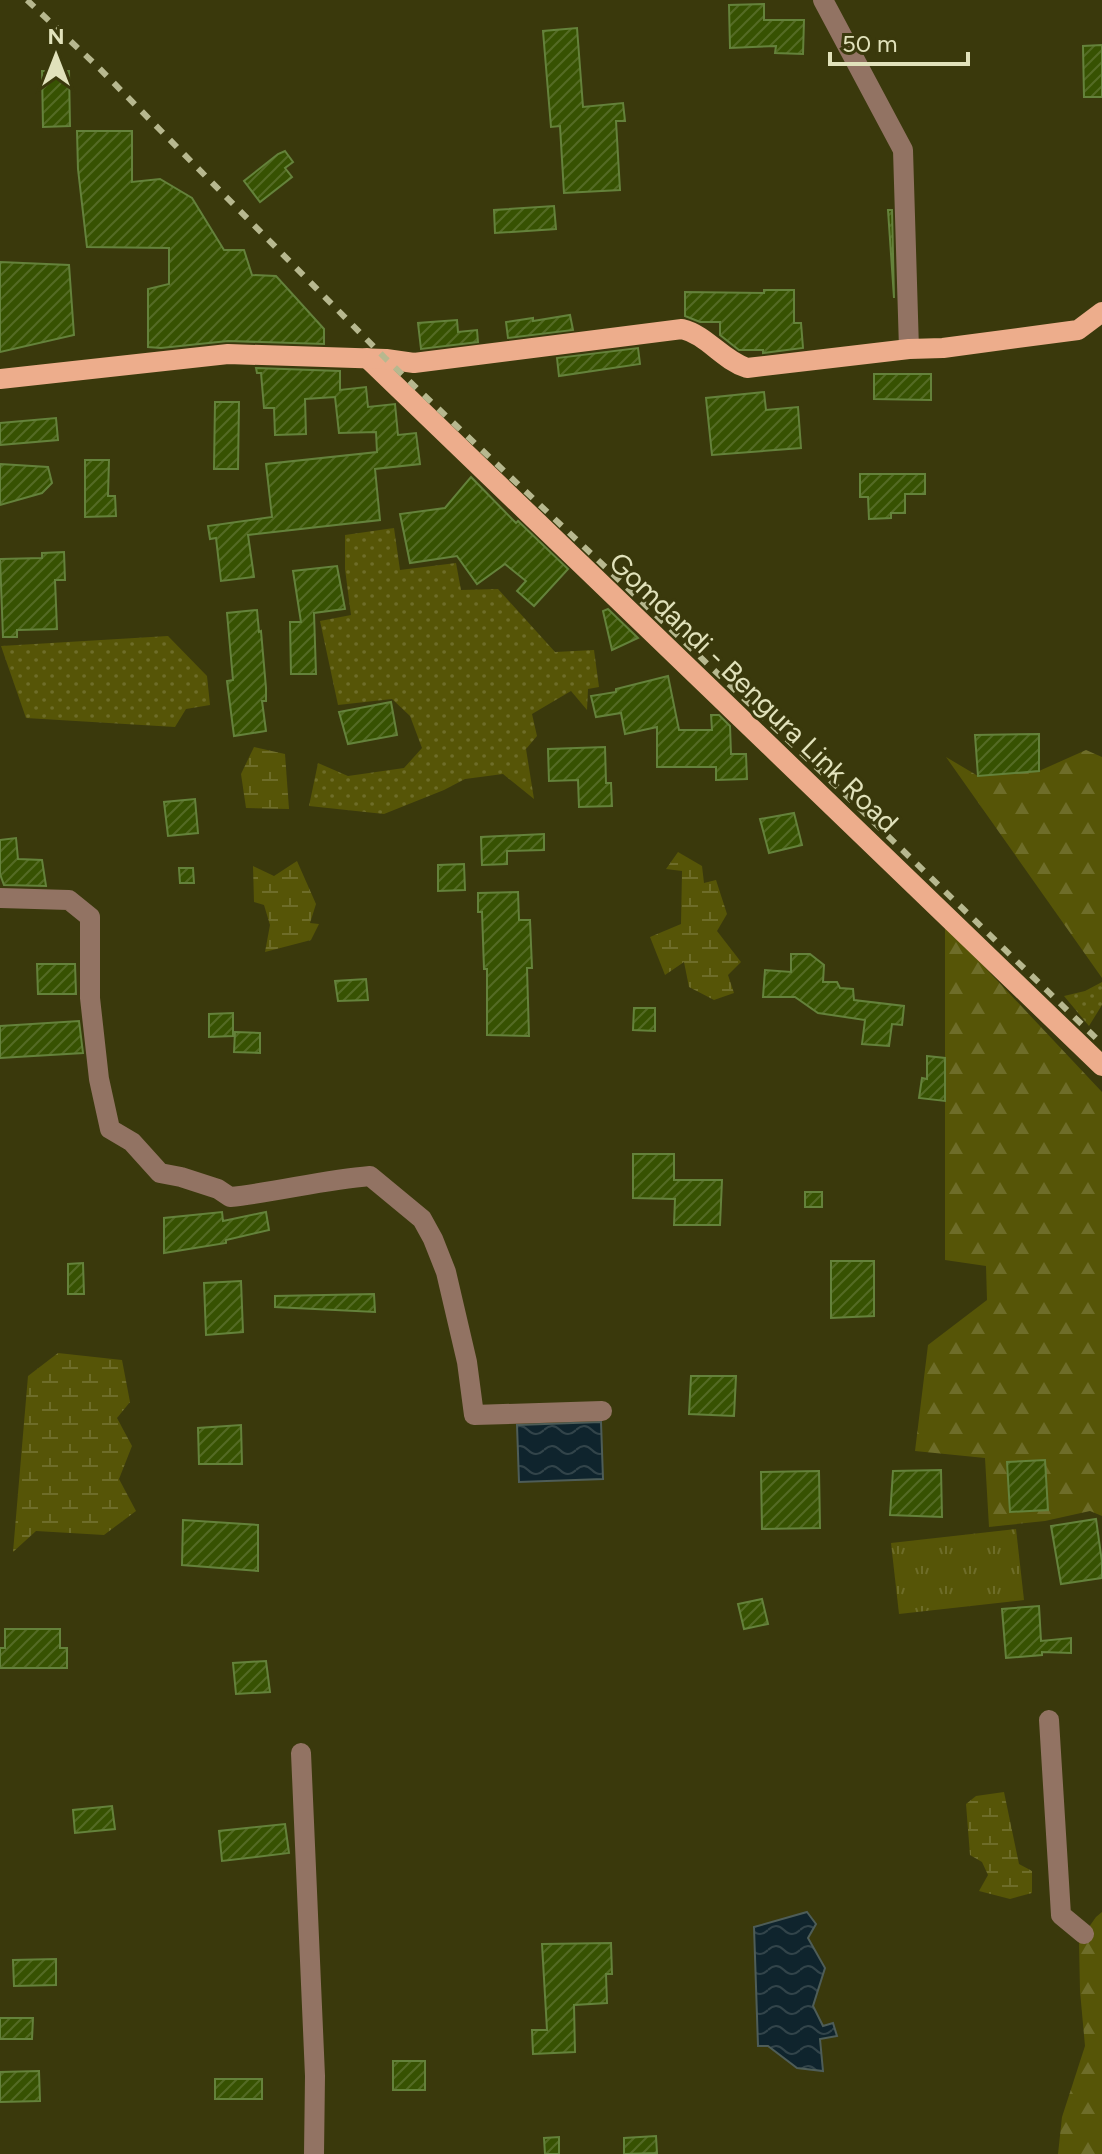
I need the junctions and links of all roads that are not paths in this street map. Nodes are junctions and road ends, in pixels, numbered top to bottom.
1 (823, 0) edge
2 (1102, 312) edge
3 (909, 349) junction
4 (367, 358) junction
5 (0, 379) edge
6 (0, 898) edge
7 (1102, 1066) edge
8 (602, 1411) dead end
9 (1049, 1720) dead end
10 (301, 1753) dead end
11 (1084, 1934) dead end
12 (314, 2154) edge

1 - 3 street
2 - 3 main road
3 - 4 main road
4 - 5 main road
4 - 7 main road, Gomdandi - Bengura Link Road
6 - 8 street
9 - 11 street
10 - 12 street

